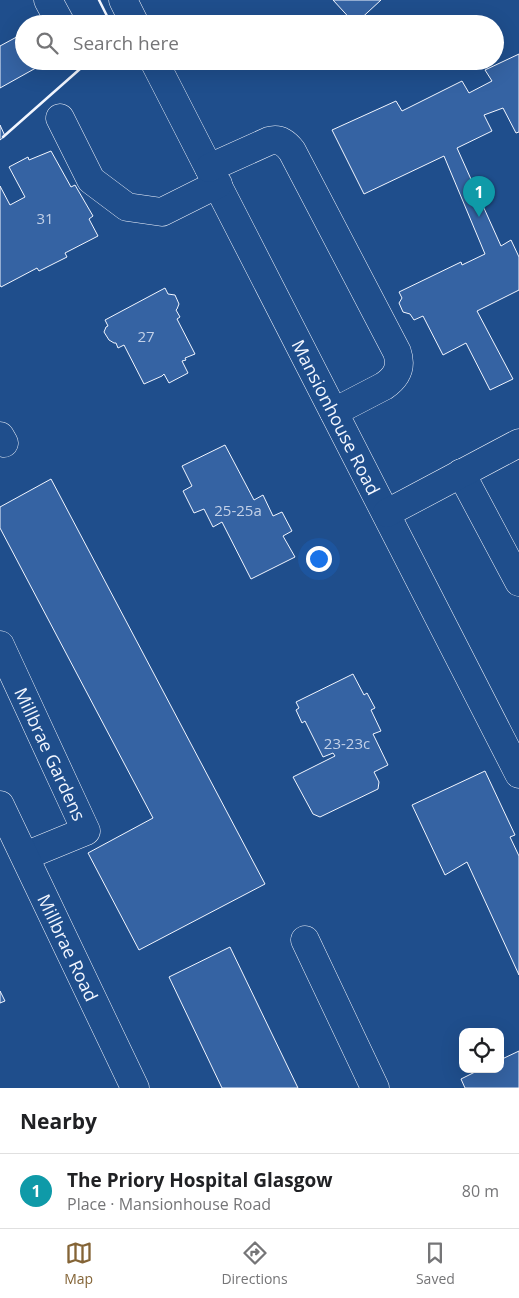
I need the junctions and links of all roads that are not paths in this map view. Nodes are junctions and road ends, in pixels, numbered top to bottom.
1 (48, 0) edge
2 (123, 0) edge
3 (56, 15) edge
4 (130, 15) edge
5 (159, 70) edge
6 (60, 118) dead end
7 (213, 176) junction
8 (334, 412) junction
9 (519, 443) edge
10 (461, 474) junction
11 (387, 513) junction
12 (519, 582) edge
13 (0, 645) edge
14 (519, 774) edge
15 (0, 806) edge
16 (25, 856) junction
17 (305, 940) dead end
18 (135, 1088) edge
19 (375, 1088) edge

1 - 3 street
2 - 4 street
5 - 7 street, Mansionhouse Road
6 - 7 street
7 - 8 street, Mansionhouse Road
7 - 8 street
8 - 11 street, Mansionhouse Road
9 - 10 street
10 - 11 street
10 - 12 street
11 - 14 street, Mansionhouse Road
13 - 16 street, Millbrae Gardens
15 - 16 street, Millbrae Road
16 - 18 street, Millbrae Road
17 - 19 street

